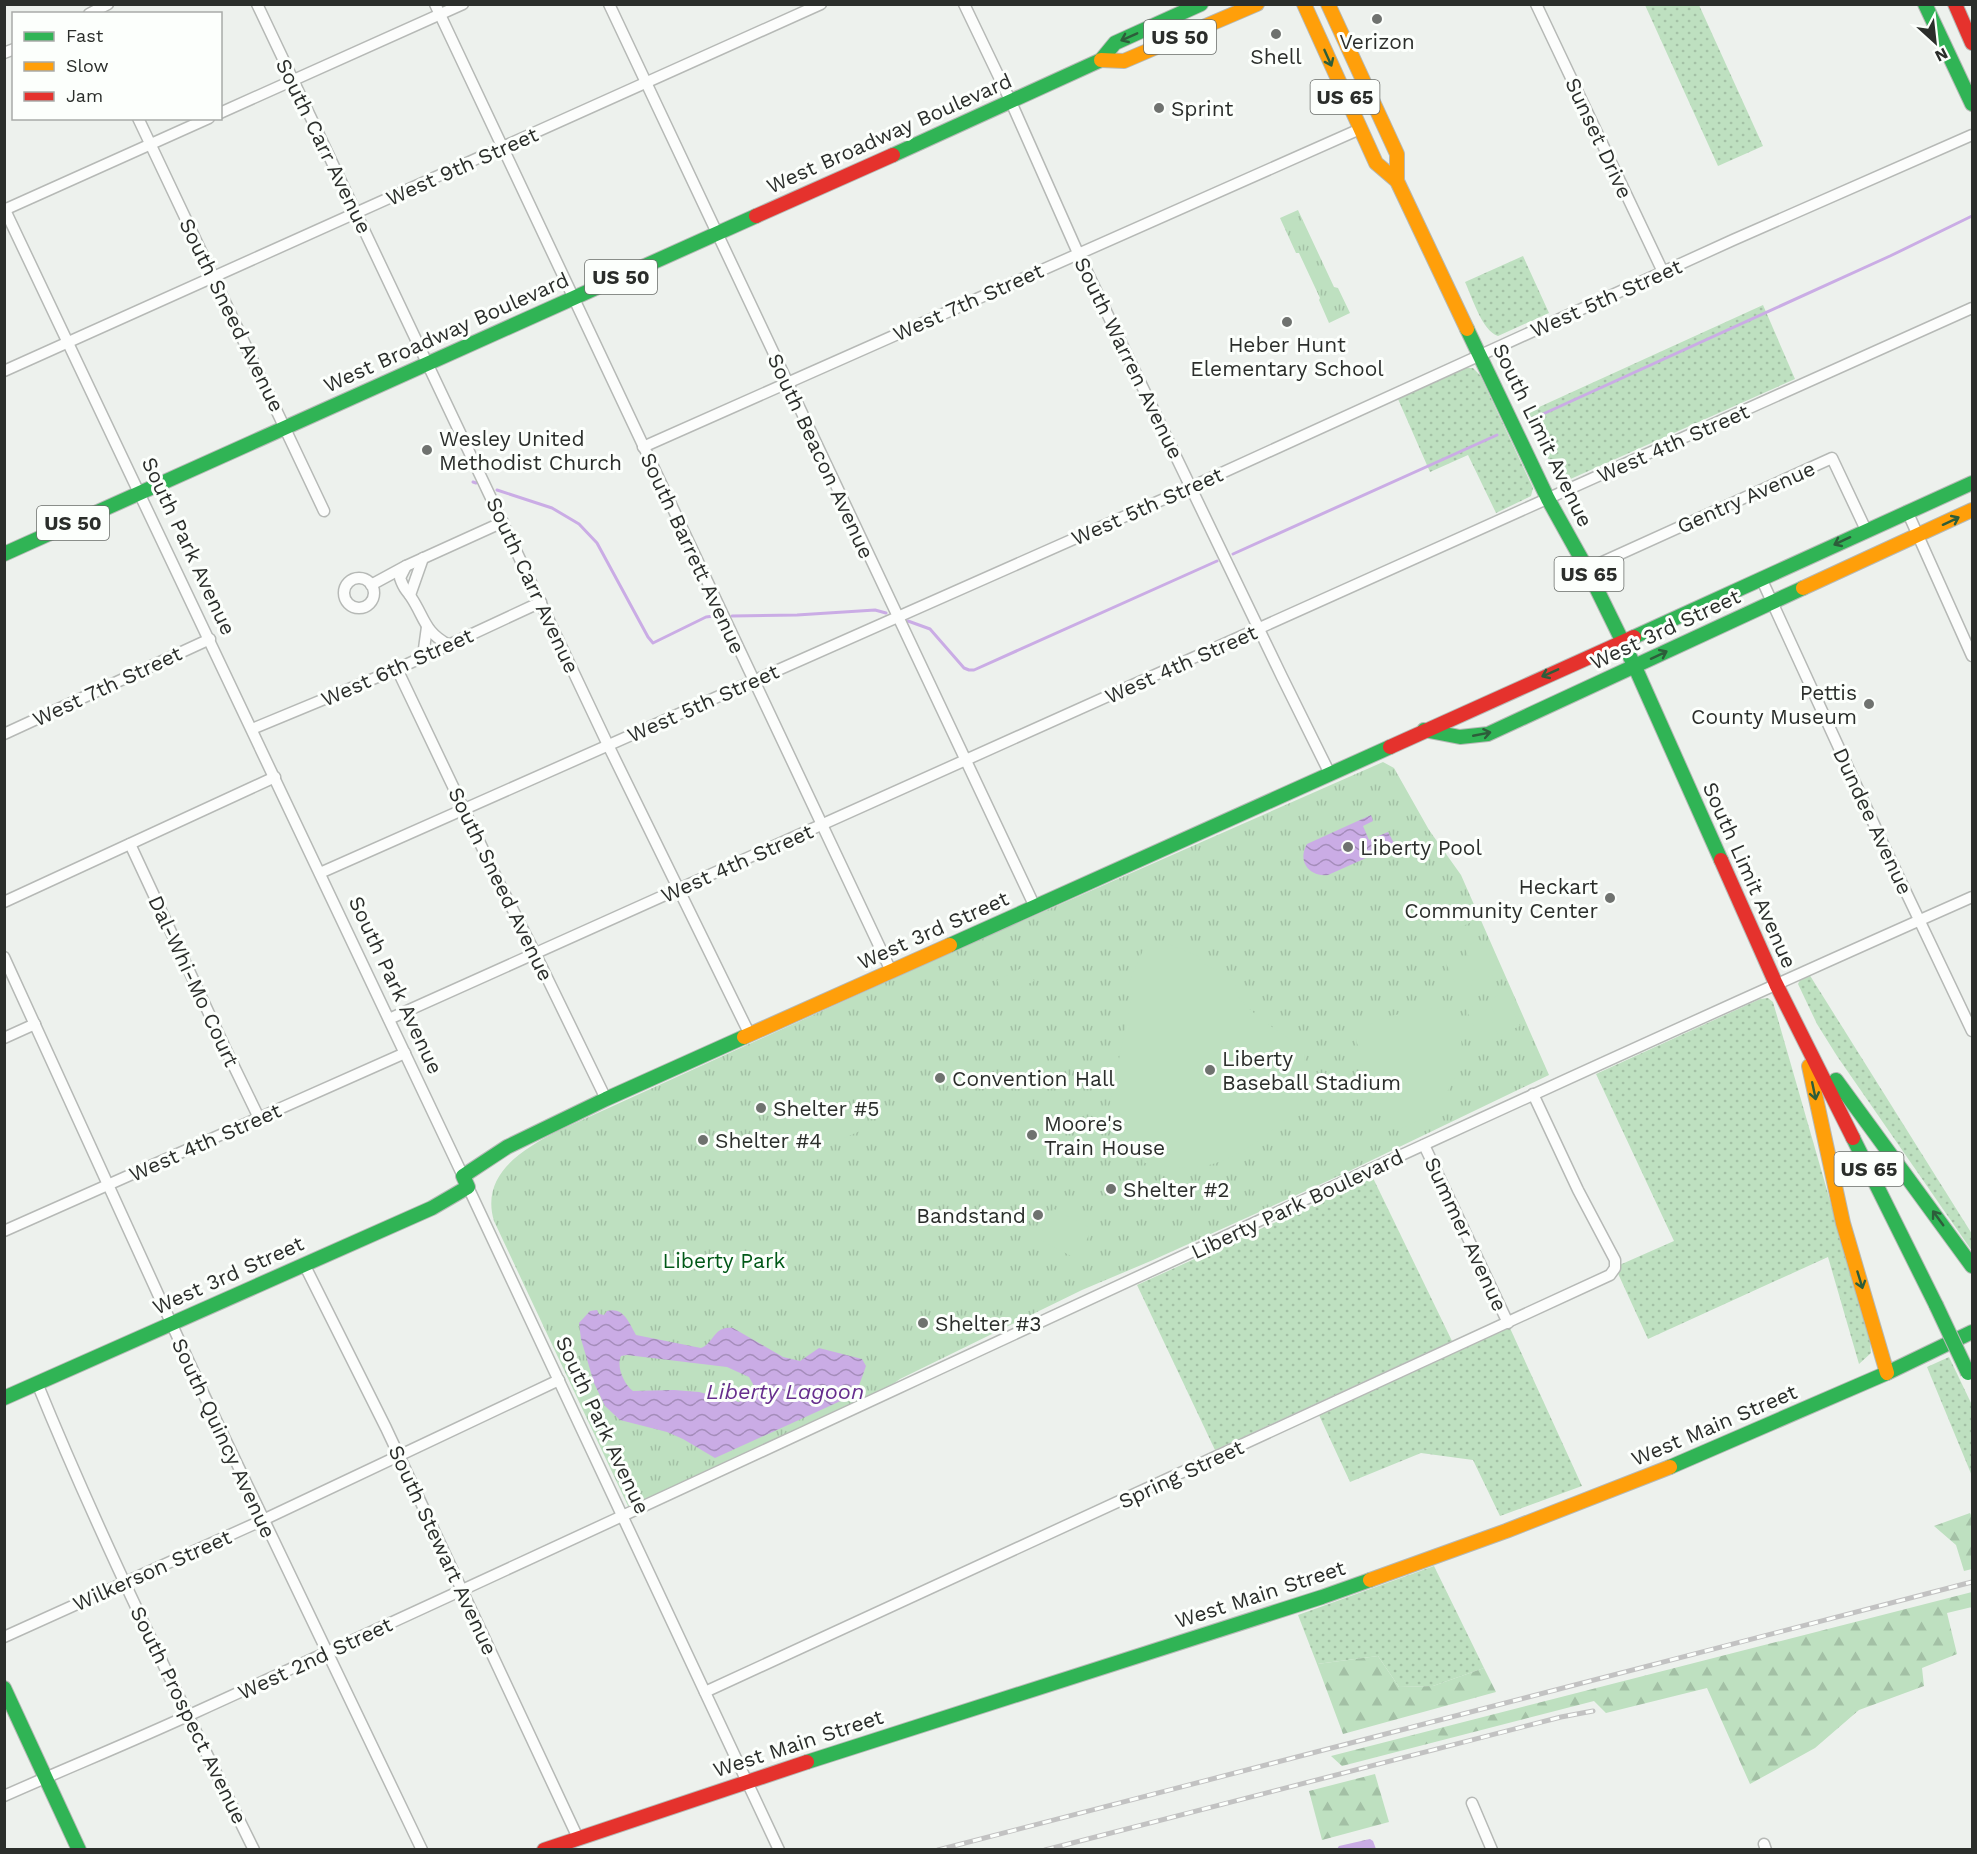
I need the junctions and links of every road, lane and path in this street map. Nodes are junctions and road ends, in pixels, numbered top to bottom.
1 (108, 4) edge
2 (256, 4) edge
3 (463, 4) edge
4 (609, 4) edge
5 (821, 4) edge
6 (964, 4) edge
7 (1201, 4) edge
8 (1257, 4) edge
9 (1304, 4) edge
10 (1328, 4) edge
11 (1536, 4) edge
12 (1925, 4) edge
13 (1955, 4) edge
14 (437, 10) edge
15 (93, 12) edge
16 (1972, 43) edge
17 (1101, 60) junction
18 (293, 81) junction
19 (646, 83) junction
20 (1011, 102) junction
21 (1972, 104) edge
22 (222, 112) edge
23 (139, 120) edge
24 (205, 120) edge
25 (1360, 129) junction
26 (1972, 135) edge
27 (151, 145) junction
28 (502, 148) junction
29 (1397, 181) junction
30 (5, 210) edge
31 (356, 213) junction
32 (717, 234) junction
33 (1078, 253) junction
34 (1663, 272) junction
35 (214, 277) junction
36 (573, 298) junction
37 (1972, 308) edge
38 (68, 342) junction
39 (1480, 355) junction
40 (427, 364) junction
41 (4, 371) edge
42 (787, 382) junction
43 (286, 427) junction
44 (643, 447) junction
45 (1972, 483) edge
46 (1191, 487) junction
47 (141, 492) junction
48 (1548, 499) junction
49 (1972, 510) edge
50 (324, 511) dead end
51 (1907, 511) junction
52 (503, 522) junction
53 (1866, 530) junction
54 (1918, 536) junction
55 (4, 554) edge
56 (423, 558) junction
57 (406, 566) junction
58 (1587, 569) junction
59 (1761, 578) junction
60 (371, 585) dead end
61 (410, 595) junction
62 (541, 602) junction
63 (1772, 603) junction
64 (897, 617) junction
65 (426, 627) junction
66 (1259, 629) junction
67 (210, 639) junction
68 (1622, 641) junction
69 (449, 645) junction
70 (423, 656) junction
71 (1972, 656) edge
72 (1635, 666) junction
73 (397, 669) junction
74 (753, 681) junction
75 (252, 729) junction
76 (1424, 730) junction
77 (4, 734) edge
78 (608, 745) junction
79 (965, 761) junction
80 (1330, 774) junction
81 (275, 777) junction
82 (464, 809) junction
83 (822, 825) junction
84 (130, 844) junction
85 (320, 873) junction
86 (678, 890) junction
87 (1972, 897) edge
88 (4, 902) edge
89 (1035, 907) junction
90 (1920, 920) junction
91 (535, 953) junction
92 (4, 957) edge
93 (891, 971) junction
94 (1776, 984) junction
95 (389, 1019) junction
96 (35, 1024) junction
97 (1972, 1031) edge
98 (1801, 1033) junction
99 (750, 1035) junction
100 (4, 1038) edge
101 (405, 1053) junction
102 (1533, 1094) junction
103 (606, 1099) junction
104 (260, 1118) junction
105 (1424, 1145) junction
106 (466, 1182) junction
107 (107, 1186) junction
108 (4, 1231) edge
109 (304, 1264) junction
110 (1972, 1266) edge
111 (171, 1323) junction
112 (1508, 1323) junction
113 (1972, 1332) edge
114 (1887, 1373) junction
115 (1970, 1378) edge
116 (559, 1380) junction
117 (37, 1383) junction
118 (4, 1398) edge
119 (399, 1456) junction
120 (623, 1515) junction
121 (263, 1520) junction
122 (125, 1582) junction
123 (461, 1590) junction
124 (4, 1637) edge
125 (326, 1652) junction
126 (4, 1688) edge
127 (705, 1692) junction
128 (188, 1716) junction
129 (46, 1778) junction
130 (747, 1781) junction
131 (4, 1796) edge
132 (1472, 1803) dead end
133 (578, 1839) junction
134 (79, 1850) edge
135 (254, 1850) edge
136 (422, 1850) edge
137 (544, 1850) edge
138 (779, 1850) edge
139 (1492, 1850) edge

1 - 15 street
2 - 18 street, South Carr Avenue
3 - 14 street
4 - 19 street, South Beacon Avenue
5 - 19 street, West 9th Street
6 - 20 street, South Warren Avenue
7 -> 17 main road, West Broadway Boulevard / US 50
8 - 17 main road, West Broadway Boulevard / US 50
9 -> 25 main road, South Limit Avenue / US 65
10 - 29 main road, South Limit Avenue / US 65
11 - 34 street, Sunset Drive
12 - 21 main road
13 - 16 main road
14 - 18 street
14 - 28 street, South Barrett Avenue
17 - 20 main road, West Broadway Boulevard / US 50
18 - 22 street
18 - 31 street, South Carr Avenue
19 - 28 street, West 9th Street
19 - 32 street, South Beacon Avenue
20 - 32 main road, West Broadway Boulevard / US 50
20 - 33 street, South Warren Avenue
23 - 27 street, South Sneed Avenue
24 - 27 street
25 - 29 main road, South Limit Avenue / US 65
25 - 33 street, West 7th Street
26 - 34 street, West 5th Street
27 - 30 street
27 - 35 street, South Sneed Avenue
28 - 31 street, West 9th Street
28 - 36 street, South Barrett Avenue
29 - 39 main road, South Limit Avenue / US 65
30 - 38 street, South Park Avenue
31 - 35 street, West 9th Street
31 - 40 street, South Carr Avenue
32 - 36 main road, West Broadway Boulevard / US 50
32 - 42 street, South Beacon Avenue
33 - 42 street, West 7th Street
33 - 46 street, South Warren Avenue
34 - 39 street, West 5th Street
35 - 38 street, West 9th Street
35 - 43 street, South Sneed Avenue
36 - 40 main road, West Broadway Boulevard / US 50
36 - 44 street, South Barrett Avenue
37 - 48 street, West 4th Street
38 - 41 street, West 9th Street
38 - 47 street, South Park Avenue
39 - 46 street, West 5th Street
39 - 48 main road, South Limit Avenue / US 65
40 - 43 main road, West Broadway Boulevard / US 50
40 - 52 street, South Carr Avenue
42 - 44 street, West 7th Street
42 - 64 street, South Beacon Avenue
43 - 47 main road, West Broadway Boulevard / US 50
43 - 50 street, South Sneed Avenue
44 - 74 street, South Barrett Avenue
45 - 51 main road, West 3rd Street
46 - 64 street, West 5th Street
46 - 66 street, South Warren Avenue
47 - 55 main road, West Broadway Boulevard / US 50
47 - 67 street, South Park Avenue
48 - 58 main road, South Limit Avenue / US 65
48 - 66 street, West 4th Street
54 -> 49 main road, West 3rd Street
51 - 53 main road, West 3rd Street
51 - 54 street
52 - 56 street
52 - 62 street, South Carr Avenue
53 - 58 street, Gentry Avenue
53 -> 59 main road, West 3rd Street
54 - 63 main road, West 3rd Street
54 - 71 street
56 - 57 street
56 - 61 street
57 - 60 street
57 - 61 street
58 - 68 main road, South Limit Avenue / US 65
59 - 63 street, Dundee Avenue
59 - 68 main road, West 3rd Street
61 - 65 street
62 - 69 street, West 6th Street
62 - 78 street, South Carr Avenue
72 -> 63 main road, West 3rd Street
63 - 90 street, Dundee Avenue
64 - 74 street, West 5th Street
64 - 79 street, South Beacon Avenue
65 - 69 street
65 - 70 street
66 - 79 street, West 4th Street
66 - 80 street, South Warren Avenue
67 - 75 street, South Park Avenue
67 - 77 street, West 7th Street
68 - 72 main road, South Limit Avenue / US 65
68 -> 76 main road, West 3rd Street
69 - 70 street, West 6th Street
70 - 73 street, West 6th Street
76 -> 72 main road, West 3rd Street
72 - 94 main road, South Limit Avenue / US 65
73 - 75 street, West 6th Street
73 - 82 street, South Sneed Avenue
74 - 78 street, West 5th Street
74 - 83 street, South Barrett Avenue
75 - 81 street, South Park Avenue
76 - 80 main road, West 3rd Street
78 - 82 street, West 5th Street
78 - 86 street, South Carr Avenue
79 - 83 street, West 4th Street
79 - 89 street, South Beacon Avenue
80 - 89 main road, West 3rd Street
81 - 84 street
81 - 85 street, South Park Avenue
82 - 85 street, West 5th Street
82 - 91 street, South Sneed Avenue
83 - 86 street, West 4th Street
83 - 93 street, South Barrett Avenue
84 - 88 street
84 - 104 street, Dal-Whi-Mo Court
85 - 95 street, South Park Avenue
86 - 91 street, West 4th Street
86 - 99 street, South Carr Avenue
87 - 90 street, Liberty Park Boulevard
89 - 93 main road, West 3rd Street
90 - 94 street, Liberty Park Boulevard
90 - 97 street, Dundee Avenue
91 - 95 street, West 4th Street
91 - 103 street, South Sneed Avenue
92 - 96 street, South Quincy Avenue
93 - 99 main road, West 3rd Street
94 - 98 main road, South Limit Avenue / US 65
94 - 102 street, Liberty Park Boulevard
95 - 101 street, South Park Avenue
96 - 100 street
96 - 107 street, South Quincy Avenue
110 -> 98 main road
98 -> 114 main road
98 - 115 main road, US 65, bridge
99 - 103 main road, West 3rd Street
101 - 104 street, West 4th Street
101 - 106 street, South Park Avenue
102 - 105 street, Liberty Park Boulevard
102 - 112 street, Spring Street
103 - 106 main road, West 3rd Street
104 - 107 street, West 4th Street
105 - 112 street, Summer Avenue
105 - 120 street, Liberty Park Boulevard
106 - 109 main road, West 3rd Street
106 - 116 street, South Park Avenue
107 - 108 street, West 4th Street
107 - 111 street, South Quincy Avenue
109 - 111 main road, West 3rd Street
109 - 119 street, South Stewart Avenue
111 - 117 main road, West 3rd Street
111 - 121 street, South Quincy Avenue
112 - 127 street, Spring Street
113 - 114 main road, West Main Street
114 - 130 main road, West Main Street
116 - 119 street, Wilkerson Street
116 - 120 street, South Park Avenue
117 - 118 main road, West 3rd Street
117 - 122 street, South Prospect Avenue
119 - 121 street, Wilkerson Street
119 - 123 street, South Stewart Avenue
120 - 123 street, West 2nd Street
120 - 127 street, South Park Avenue
121 - 122 street, Wilkerson Street
121 - 125 street, South Quincy Avenue
122 - 124 street, Wilkerson Street
122 - 128 street, South Prospect Avenue
123 - 125 street, West 2nd Street
123 - 133 street, South Stewart Avenue
125 - 128 street, West 2nd Street
125 - 136 street, South Quincy Avenue
126 - 129 main road
127 - 130 street, South Park Avenue
128 - 129 street, West 2nd Street
128 - 135 street, South Prospect Avenue
129 - 131 street, West 2nd Street
129 - 134 main road
130 - 133 main road, West Main Street
130 - 138 street, South Park Avenue
132 - 139 street
133 - 137 main road, West Main Street

